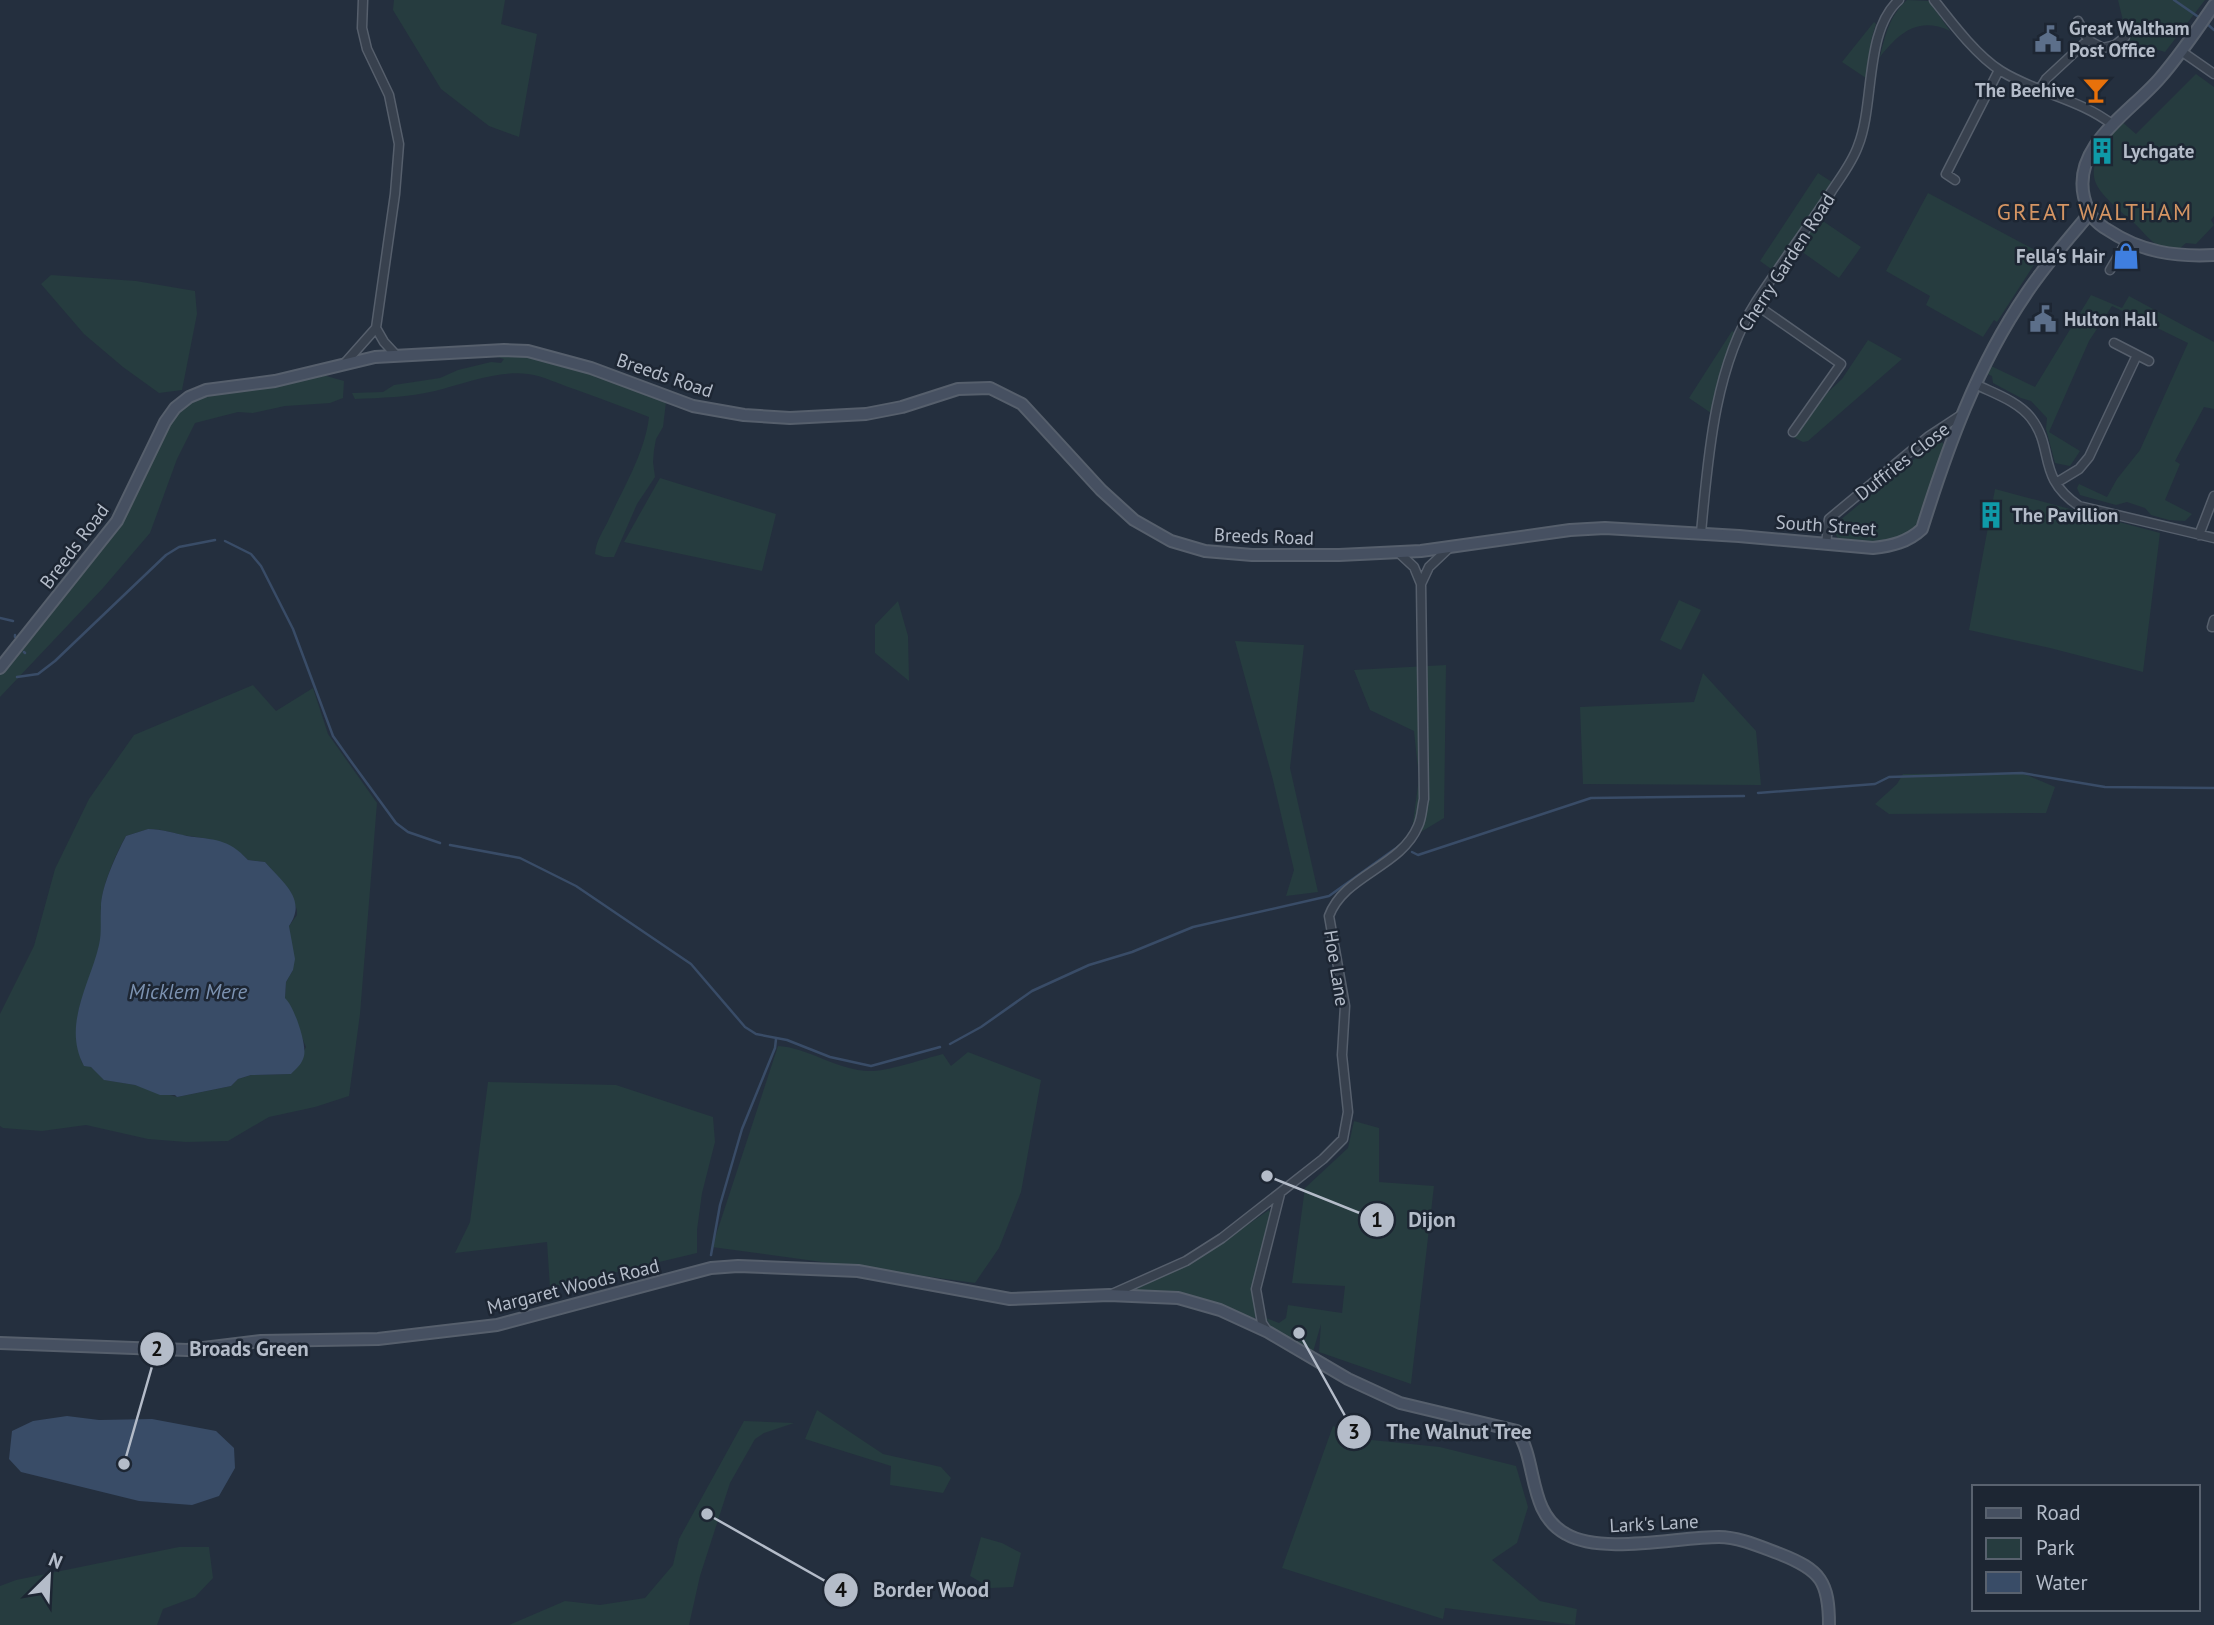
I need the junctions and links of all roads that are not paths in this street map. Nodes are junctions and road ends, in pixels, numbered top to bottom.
1 (363, 0) edge
2 (1899, 0) edge
3 (1934, 0) edge
4 (2214, 5) edge
5 (2078, 21) dead end
6 (2125, 37) dead end
7 (2088, 40) junction
8 (2181, 51) junction
9 (1999, 70) junction
10 (2214, 74) edge
11 (2040, 89) junction
12 (2113, 125) junction
13 (1955, 180) dead end
14 (2090, 214) junction
15 (2127, 241) junction
16 (2214, 255) edge
17 (2110, 270) dead end
18 (1755, 304) junction
19 (376, 328) junction
20 (2114, 343) dead end
21 (396, 355) junction
22 (2137, 355) junction
23 (2149, 361) dead end
24 (345, 363) junction
25 (1975, 384) junction
26 (1961, 415) junction
27 (1793, 432) dead end
28 (2056, 482) junction
29 (2214, 496) edge
30 (1701, 533) junction
31 (2199, 535) junction
32 (2214, 538) edge
33 (1826, 544) junction
34 (1447, 549) junction
35 (1399, 553) junction
36 (1421, 584) junction
37 (0, 668) edge
38 (1280, 1192) junction
39 (1109, 1295) junction
40 (1268, 1332) junction
41 (0, 1343) edge
42 (1829, 1625) edge

1 - 19 street
2 - 18 street, Cherry Garden Road
3 - 9 street
4 - 8 street
5 - 7 street
6 - 7 street
7 - 11 street
8 - 10 street
8 - 12 street
9 - 11 street
9 - 13 street
11 - 12 street
12 - 14 street
14 - 15 street
14 - 25 street, South Street
15 - 16 street
15 - 17 street
18 - 27 street
18 - 30 street, Cherry Garden Road
19 - 21 street
19 - 24 street
20 - 22 street
21 - 24 street, Breeds Road
21 - 35 street, Breeds Road
22 - 23 street
22 - 28 street
24 - 37 street, Breeds Road
25 - 26 street, South Street
25 - 28 street
26 - 33 street, Duffries Close
26 - 33 street, South Street
28 - 31 street
29 - 31 street
30 - 33 street, South Street
30 - 34 street, South Street
31 - 32 street
34 - 35 street, Breeds Road
34 - 36 street
35 - 36 street
36 - 38 street, Hoe Lane
38 - 39 street, Hoe Lane
38 - 40 street
39 - 40 street, Lark's Lane
39 - 41 street, Margaret Woods Road
40 - 42 street, Lark's Lane

